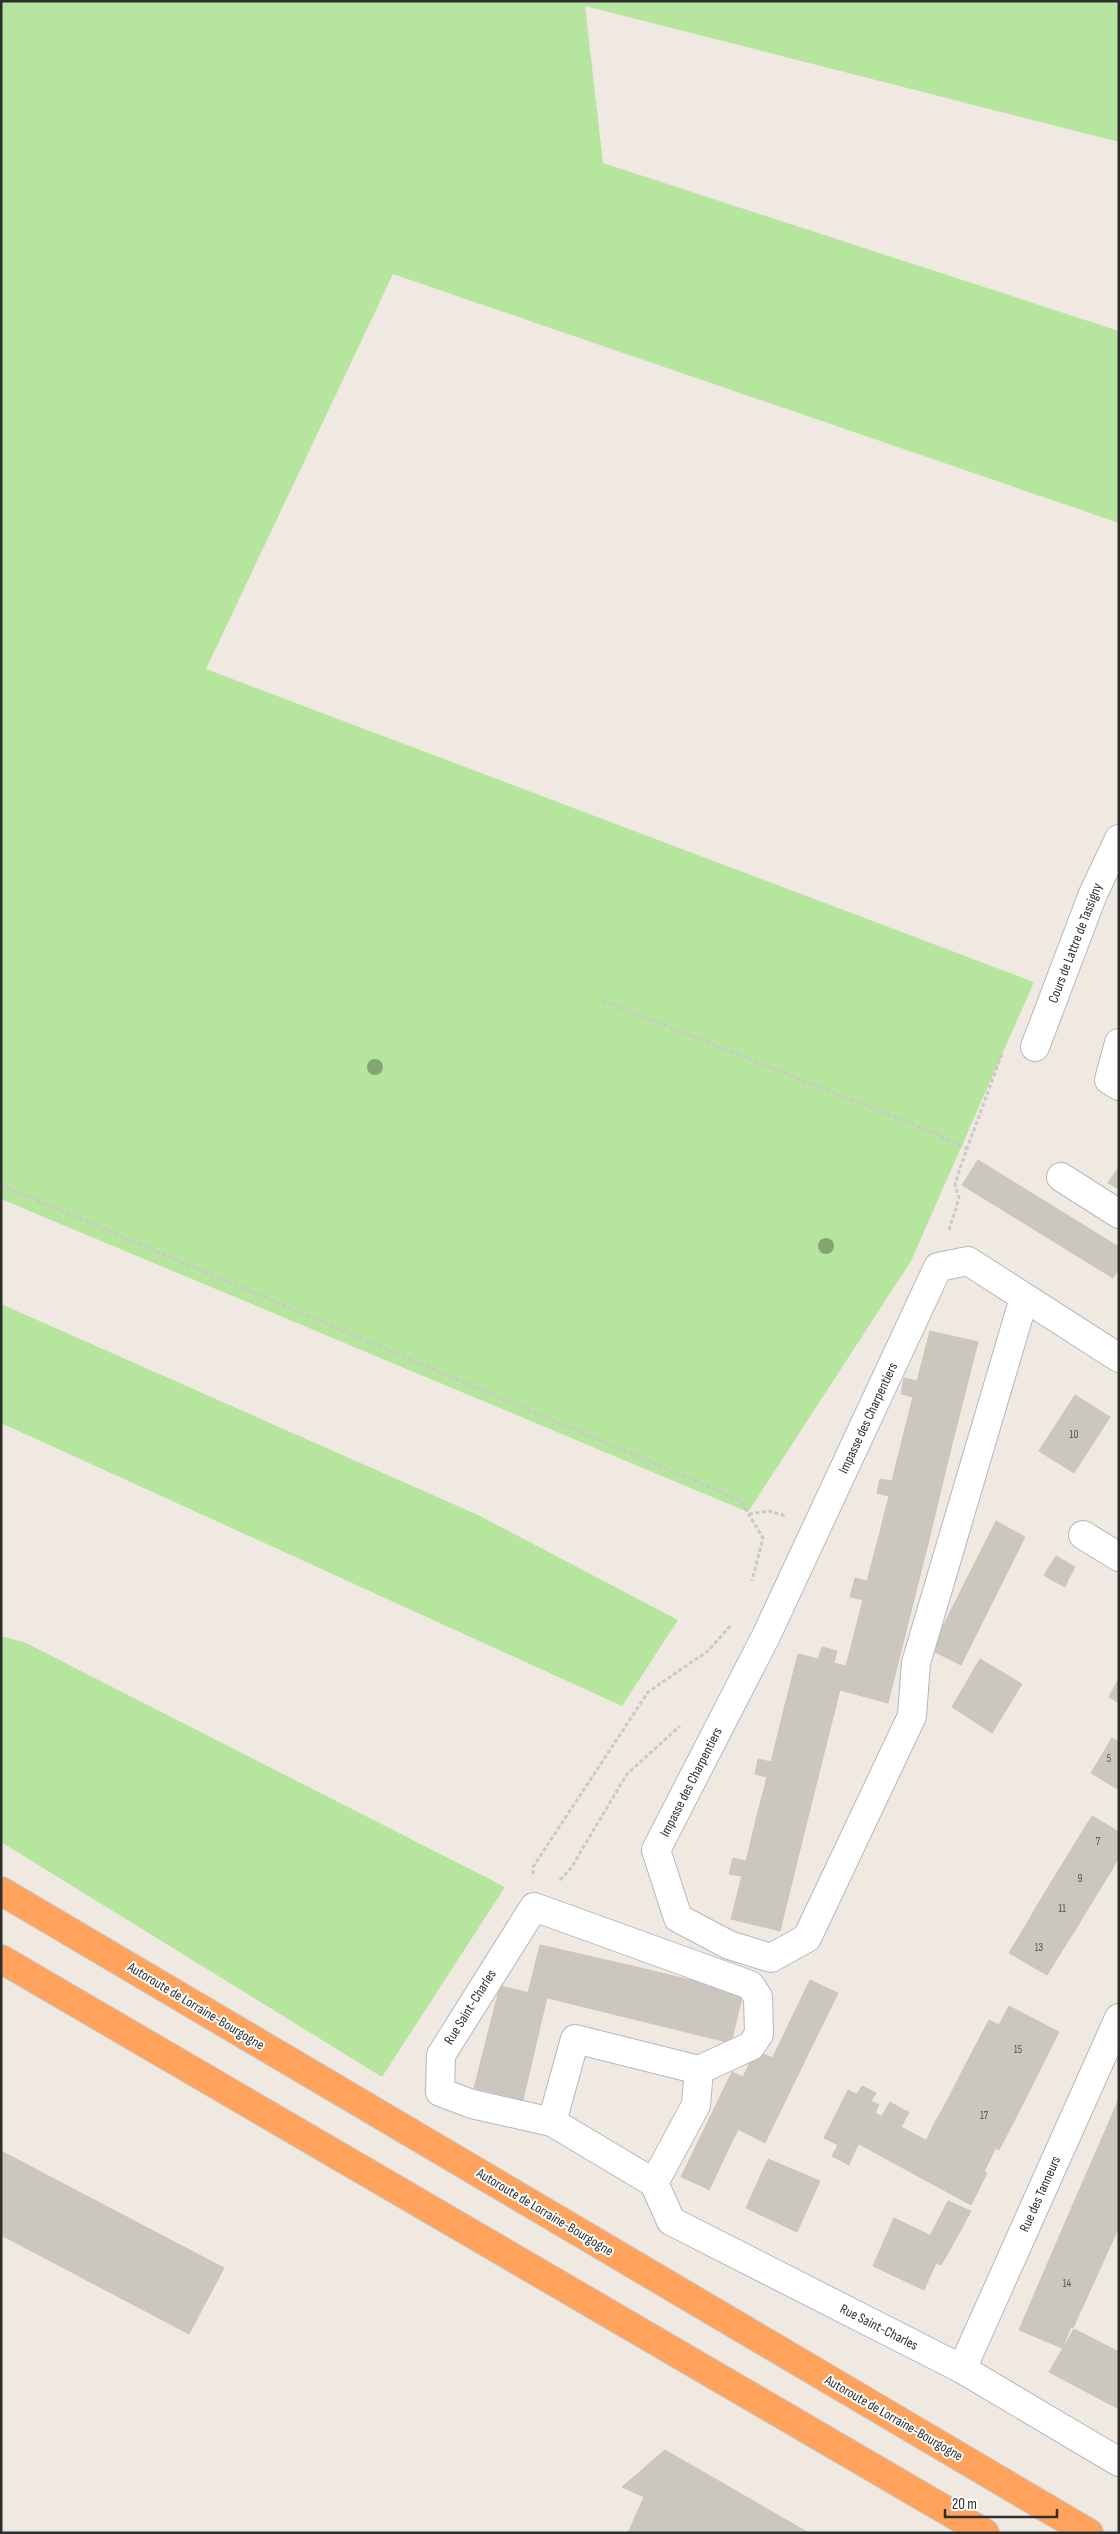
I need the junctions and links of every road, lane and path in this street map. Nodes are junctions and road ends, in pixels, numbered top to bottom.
1 (1119, 839) edge
2 (603, 1001) dead end
3 (1119, 1042) edge
4 (1035, 1047) dead end
5 (1004, 1051) dead end
6 (1119, 1086) edge
7 (967, 1149) junction
8 (1061, 1177) dead end
9 (1, 1185) edge
10 (1119, 1214) edge
11 (938, 1267) junction
12 (1024, 1298) junction
13 (1119, 1358) edge
14 (1084, 1535) dead end
15 (1119, 1558) edge
16 (749, 1586) dead end
17 (734, 1623) dead end
18 (682, 1724) dead end
19 (1, 1891) edge
20 (534, 1907) junction
21 (1, 1959) edge
22 (1119, 2018) edge
23 (699, 2070) junction
24 (552, 2122) junction
25 (654, 2183) junction
26 (962, 2370) junction
27 (1119, 2462) edge
28 (985, 2533) edge
29 (1089, 2533) edge

1 - 4 street, Cours de Lattre de Tassigny
2 - 7 path
3 - 6 street
5 - 7 path
7 - 11 path
8 - 10 street
9 - 16 path
11 - 12 street
11 - 12 street, Impasse des Charpentiers
12 - 13 street
14 - 15 street
17 - 20 path
18 - 20 path
19 - 29 highway, Autoroute de Lorraine-Bourgogne
20 - 23 street
20 - 24 street, Rue Saint-Charles
21 - 28 highway
22 - 26 street, Rue des Tanneurs
23 - 24 street
23 - 25 street
24 - 25 street, Rue Saint-Charles
25 - 26 street, Rue Saint-Charles
26 - 27 street, Rue Saint-Charles

